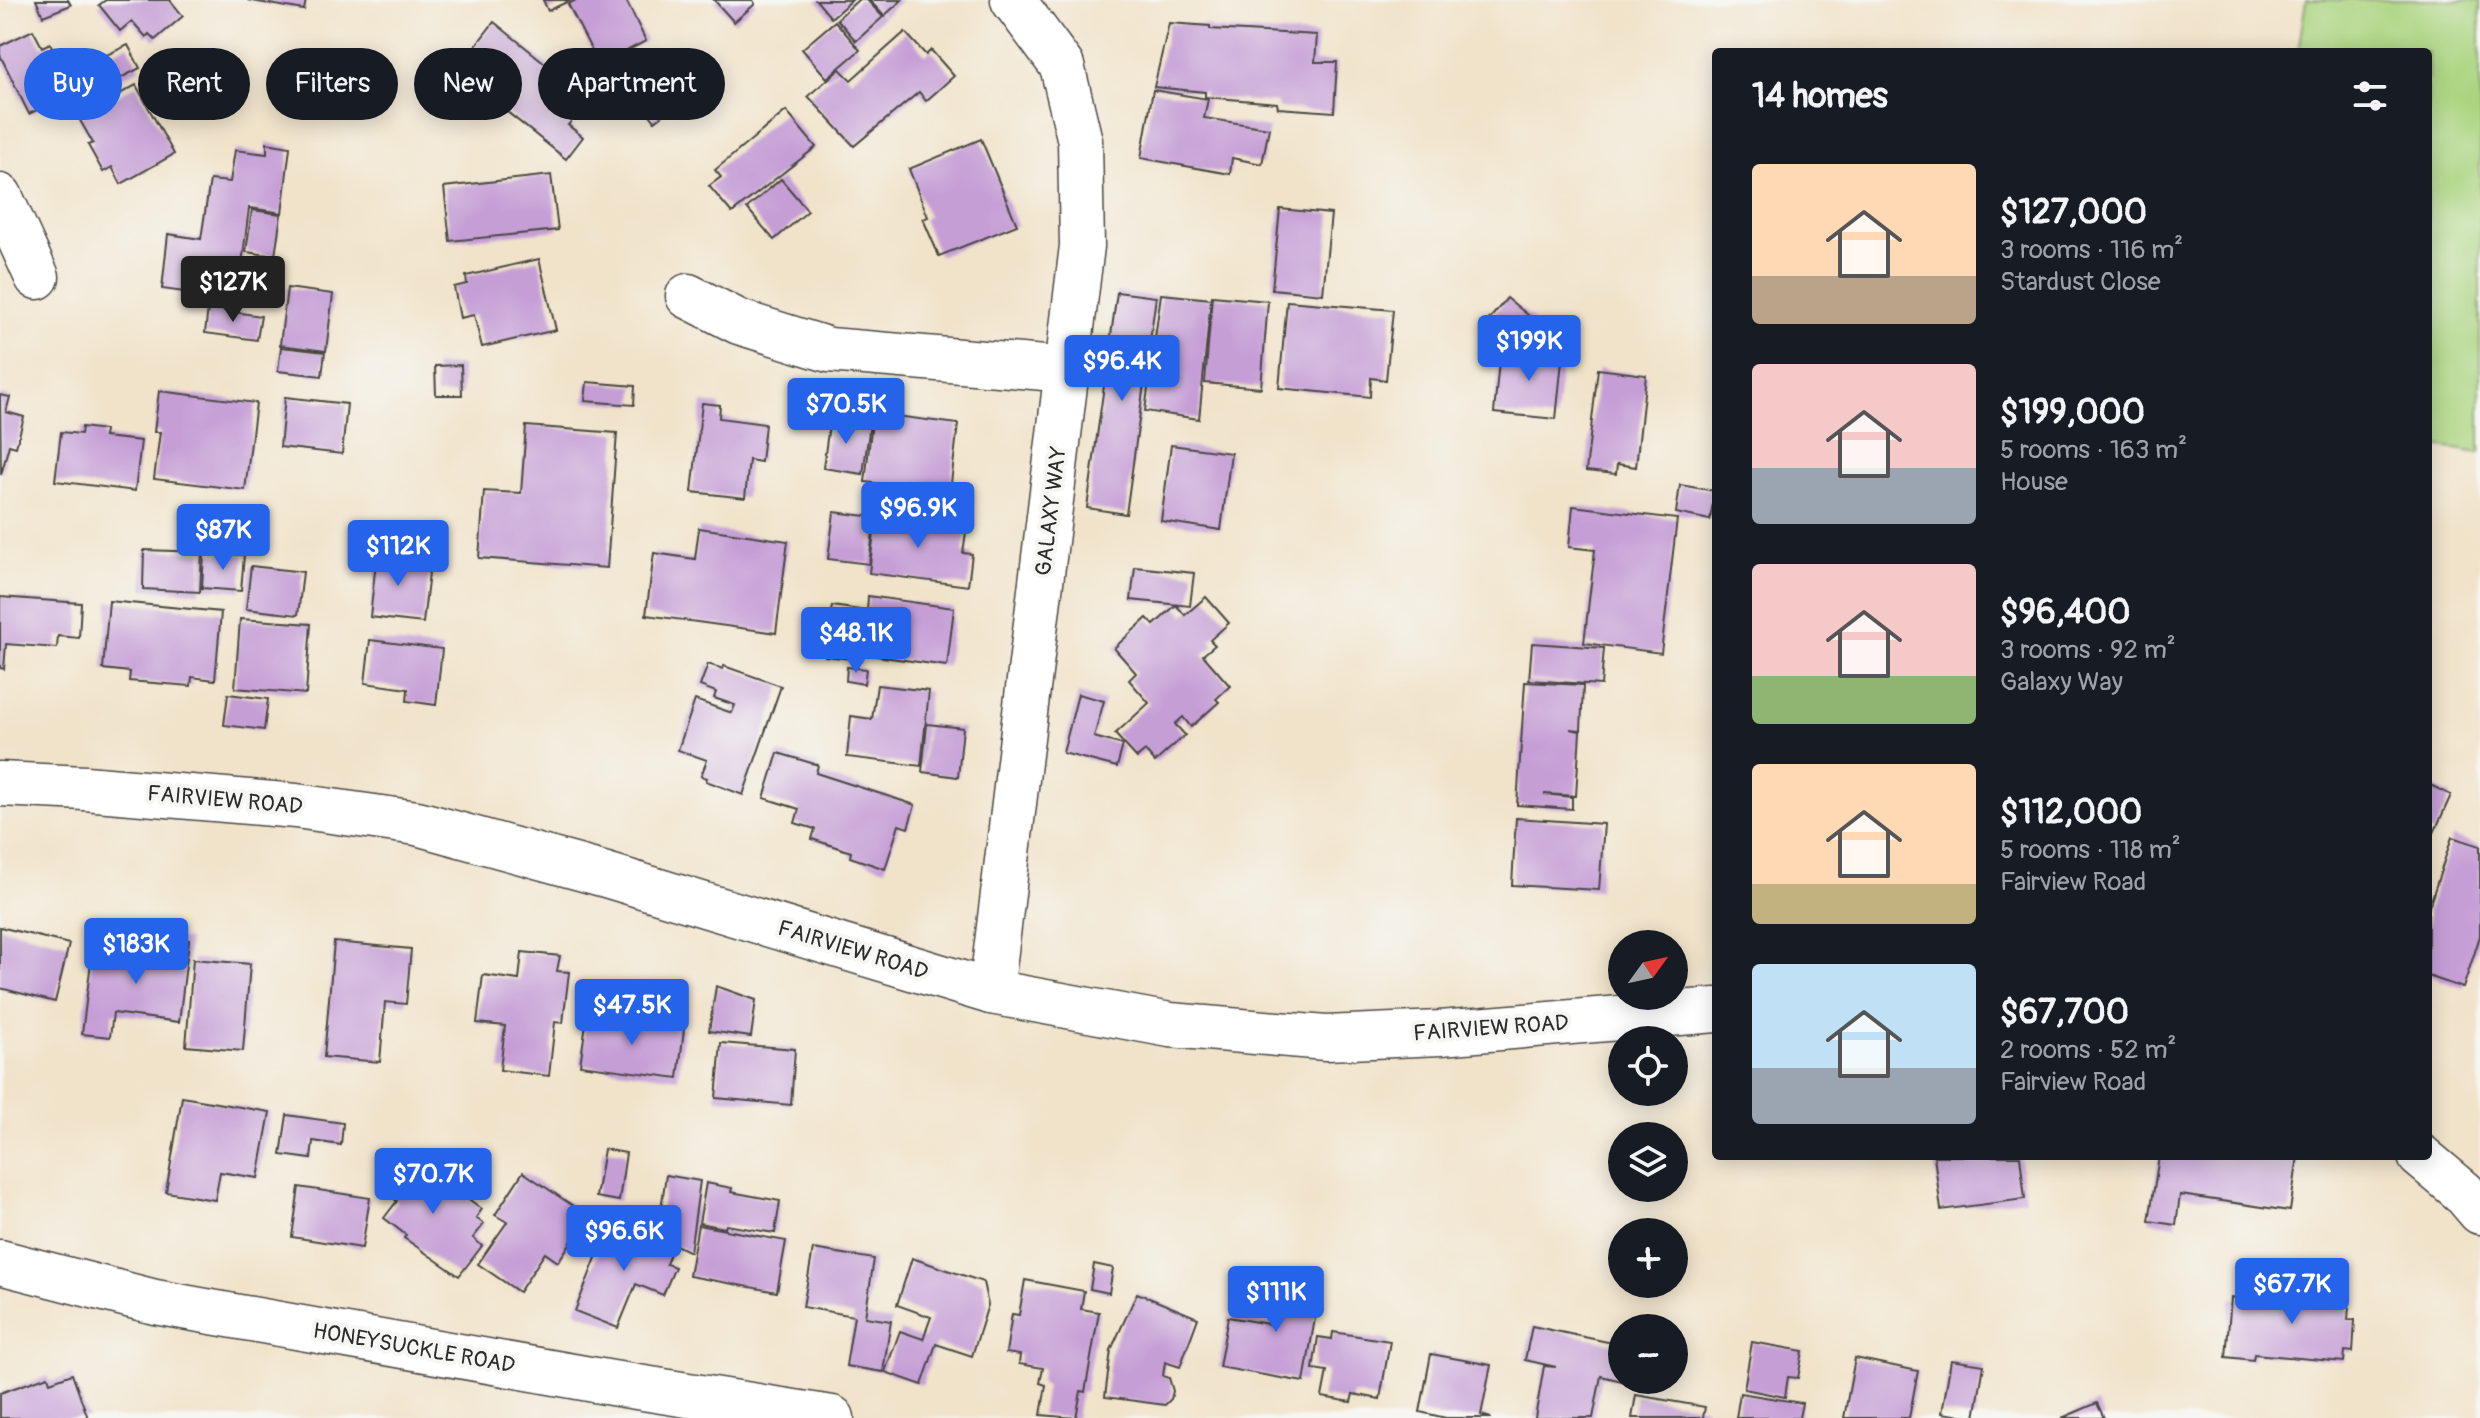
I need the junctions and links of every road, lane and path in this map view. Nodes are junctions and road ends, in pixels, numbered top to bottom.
1 (1013, 0) edge
2 (0, 196) edge
3 (37, 277) dead end
4 (688, 296) dead end
5 (1069, 370) junction
6 (0, 784) edge
7 (991, 992) junction
8 (1712, 1010) edge
9 (2425, 1160) edge
10 (2480, 1212) edge
11 (0, 1262) edge
12 (832, 1418) edge

1 - 5 street, GALAXY WAY
2 - 3 street
4 - 5 street
5 - 7 street, GALAXY WAY
6 - 7 street, FAIRVIEW ROAD
7 - 8 street, FAIRVIEW ROAD
9 - 10 street
11 - 12 street, HONEYSUCKLE ROAD

